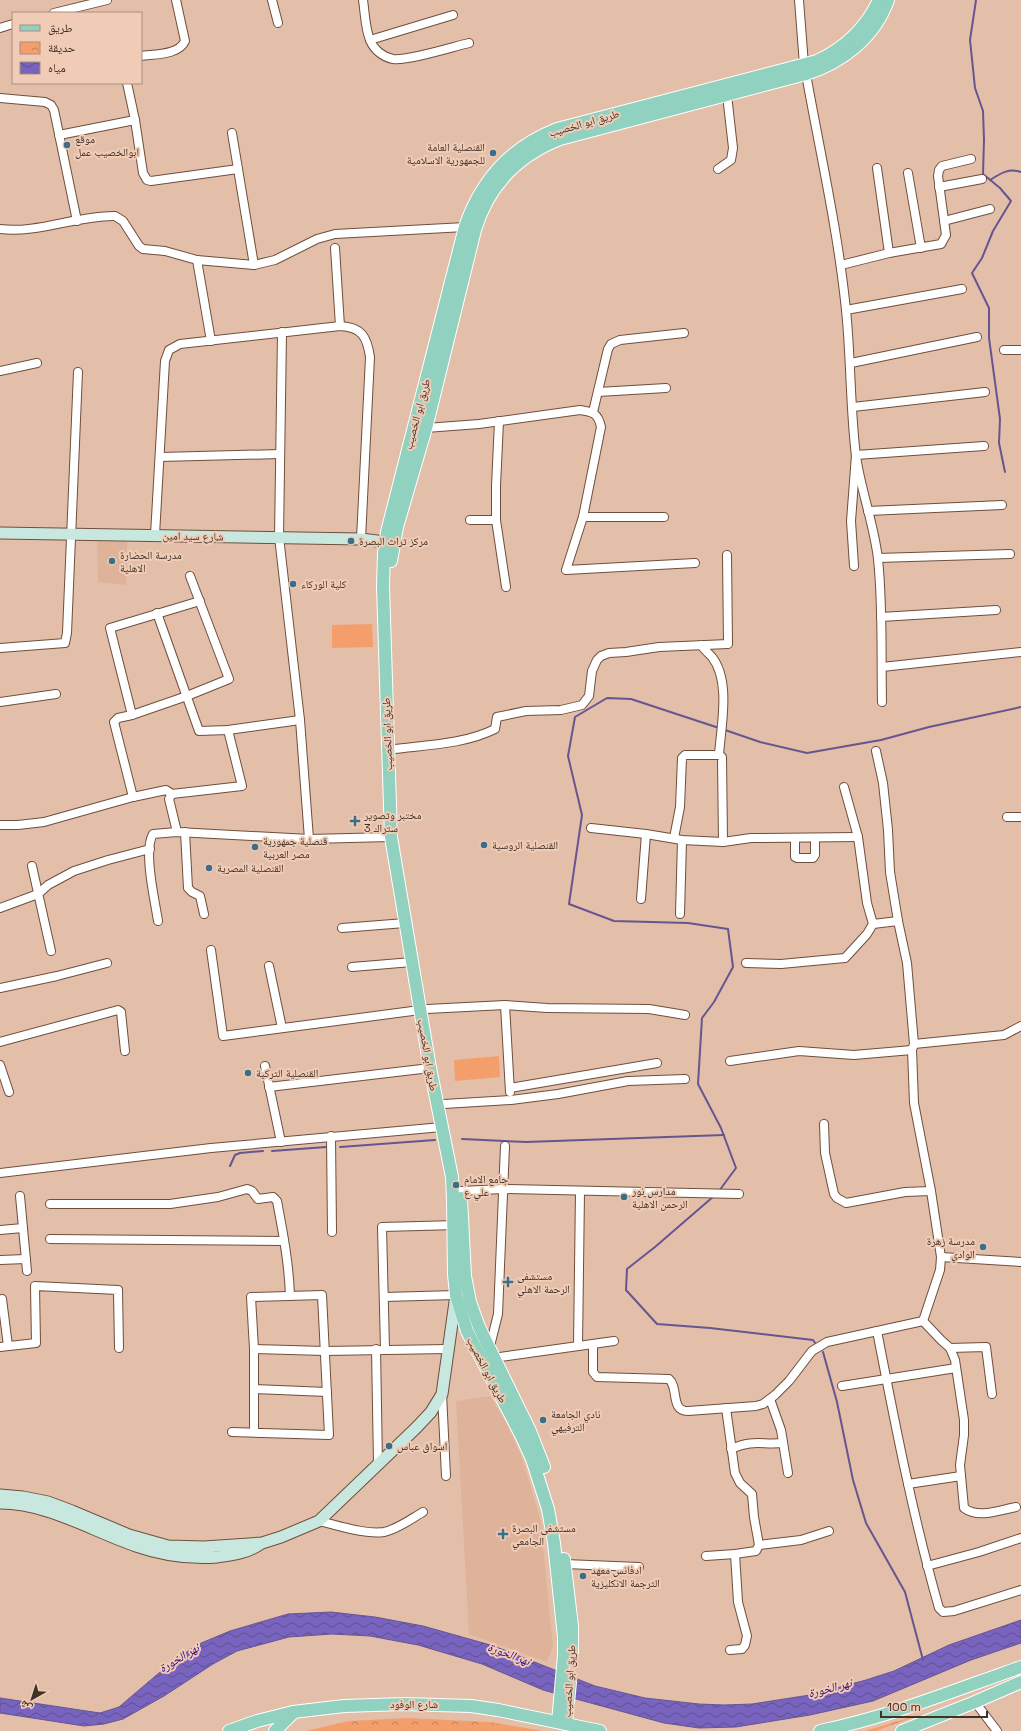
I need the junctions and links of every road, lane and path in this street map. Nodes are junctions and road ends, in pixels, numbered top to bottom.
1 (107, 0) edge
2 (176, 0) edge
3 (272, 0) edge
4 (363, 0) edge
5 (799, 0) edge
6 (879, 0) edge
7 (888, 0) edge
8 (58, 12) edge
9 (453, 15) dead end
10 (278, 23) dead end
11 (12, 24) edge
12 (0, 28) edge
13 (370, 40) junction
14 (469, 43) dead end
15 (142, 56) edge
16 (805, 69) junction
17 (127, 84) edge
18 (727, 95) junction
19 (0, 98) edge
20 (135, 120) junction
21 (232, 133) dead end
22 (59, 135) junction
23 (971, 159) dead end
24 (877, 168) dead end
25 (238, 169) junction
26 (718, 169) dead end
27 (908, 173) dead end
28 (982, 178) dead end
29 (939, 187) junction
30 (990, 209) dead end
31 (77, 221) junction
32 (944, 221) junction
33 (465, 227) junction
34 (0, 229) edge
35 (335, 248) dead end
36 (921, 248) junction
37 (889, 253) junction
38 (197, 260) junction
39 (840, 264) junction
40 (254, 265) junction
41 (962, 289) dead end
42 (846, 310) junction
43 (340, 326) junction
44 (282, 332) junction
45 (684, 333) dead end
46 (977, 337) dead end
47 (211, 341) junction
48 (1004, 350) dead end
49 (1021, 350) edge
50 (37, 363) dead end
51 (851, 363) junction
52 (0, 371) edge
53 (78, 372) dead end
54 (433, 375) junction
55 (666, 388) dead end
56 (598, 392) junction
57 (986, 392) dead end
58 (852, 407) junction
59 (593, 412) junction
60 (499, 421) junction
61 (426, 428) junction
62 (984, 446) dead end
63 (280, 454) junction
64 (856, 455) junction
65 (160, 457) junction
66 (1002, 505) dead end
67 (868, 511) junction
68 (583, 517) junction
69 (664, 517) dead end
70 (470, 520) dead end
71 (496, 520) junction
72 (0, 533) edge
73 (72, 534) junction
74 (156, 535) junction
75 (279, 537) junction
76 (361, 539) junction
77 (385, 542) junction
78 (1010, 554) dead end
79 (727, 555) dead end
80 (878, 558) junction
81 (695, 563) dead end
82 (854, 566) dead end
83 (190, 576) dead end
84 (506, 587) dead end
85 (200, 601) junction
86 (996, 610) dead end
87 (157, 614) junction
88 (881, 617) junction
89 (701, 645) junction
90 (0, 648) edge
91 (1021, 652) edge
92 (882, 667) junction
93 (56, 694) dead end
94 (187, 696) junction
95 (0, 702) edge
96 (882, 702) dead end
97 (390, 703) junction
98 (132, 715) junction
99 (300, 720) junction
100 (228, 730) junction
101 (394, 749) junction
102 (876, 750) dead end
103 (719, 755) junction
104 (844, 787) dead end
105 (172, 794) junction
106 (134, 797) junction
107 (1007, 817) dead end
108 (1021, 817) edge
109 (0, 825) edge
110 (591, 828) dead end
111 (181, 832) junction
112 (646, 834) junction
113 (391, 837) junction
114 (858, 837) junction
115 (678, 838) junction
116 (795, 838) junction
117 (815, 838) junction
118 (309, 839) junction
119 (723, 842) junction
120 (150, 849) junction
121 (32, 866) dead end
122 (38, 894) junction
123 (641, 899) dead end
124 (0, 908) edge
125 (204, 914) dead end
126 (680, 914) dead end
127 (158, 921) dead end
128 (898, 921) junction
129 (405, 923) junction
130 (873, 924) junction
131 (342, 928) dead end
132 (210, 950) dead end
133 (51, 951) dead end
134 (412, 962) junction
135 (106, 963) dead end
136 (746, 963) dead end
137 (269, 966) dead end
138 (352, 967) dead end
139 (0, 988) edge
140 (506, 1005) junction
141 (423, 1010) junction
142 (685, 1015) dead end
143 (1021, 1026) edge
144 (282, 1028) junction
145 (0, 1042) edge
146 (913, 1047) junction
147 (125, 1051) dead end
148 (730, 1061) dead end
149 (657, 1063) dead end
150 (0, 1065) edge
151 (265, 1066) dead end
152 (430, 1068) junction
153 (685, 1079) dead end
154 (269, 1087) junction
155 (510, 1088) junction
156 (9, 1092) dead end
157 (511, 1100) junction
158 (444, 1104) junction
159 (824, 1124) dead end
160 (442, 1127) junction
161 (331, 1136) junction
162 (281, 1142) junction
163 (505, 1146) dead end
164 (0, 1173) edge
165 (503, 1189) junction
166 (460, 1191) junction
167 (580, 1191) junction
168 (931, 1191) junction
169 (739, 1194) dead end
170 (20, 1196) dead end
171 (50, 1204) dead end
172 (458, 1225) junction
173 (23, 1228) junction
174 (0, 1230) edge
175 (332, 1232) dead end
176 (50, 1239) dead end
177 (284, 1241) junction
178 (941, 1257) junction
179 (26, 1258) junction
180 (0, 1260) edge
181 (1021, 1262) edge
182 (27, 1271) dead end
183 (456, 1295) junction
184 (290, 1296) junction
185 (384, 1297) junction
186 (2, 1299) dead end
187 (923, 1321) junction
188 (878, 1331) junction
189 (614, 1341) dead end
190 (593, 1344) junction
191 (578, 1346) junction
192 (4, 1347) edge
193 (120, 1348) dead end
194 (950, 1348) junction
195 (254, 1349) junction
196 (376, 1349) junction
197 (385, 1349) junction
198 (449, 1349) junction
199 (324, 1351) junction
200 (491, 1354) junction
201 (956, 1368) junction
202 (887, 1379) junction
203 (842, 1386) dead end
204 (254, 1389) junction
205 (327, 1392) junction
206 (442, 1394) junction
207 (992, 1394) dead end
208 (770, 1399) junction
209 (726, 1408) junction
210 (232, 1432) dead end
211 (254, 1432) junction
212 (526, 1433) junction
213 (783, 1443) junction
214 (731, 1448) junction
215 (378, 1464) junction
216 (788, 1473) dead end
217 (446, 1476) dead end
218 (961, 1476) junction
219 (908, 1484) junction
220 (0, 1495) edge
221 (0, 1503) edge
222 (1016, 1507) dead end
223 (423, 1512) dead end
224 (319, 1521) junction
225 (829, 1531) dead end
226 (1021, 1538) edge
227 (262, 1543) junction
228 (759, 1545) junction
229 (734, 1554) junction
230 (706, 1556) dead end
231 (565, 1564) junction
232 (639, 1566) dead end
233 (927, 1566) junction
234 (1021, 1590) edge
235 (730, 1650) dead end
236 (1021, 1667) edge
237 (566, 1671) junction
238 (1021, 1682) edge
239 (975, 1702) junction
240 (293, 1712) junction
241 (562, 1723) junction
242 (229, 1731) edge
243 (275, 1731) edge
244 (600, 1731) edge
245 (820, 1731) edge
246 (902, 1731) edge
247 (997, 1731) edge

1 - 8 street
2 - 15 street
3 - 10 street
4 - 13 street
5 - 16 street
6 - 16 main road, طريق ابو الخصيب
7 - 16 main road, طريق ابو الخصيب
9 - 13 street
11 - 12 street
13 - 14 street
16 - 18 main road, طريق ابو الخصيب
16 - 33 main road, طريق ابو الخصيب
16 - 39 street
17 - 20 street
18 - 26 street
18 - 54 main road, طريق ابو الخصيب
19 - 22 street
20 - 22 street
20 - 25 street
21 - 25 street
22 - 31 street
23 - 29 street
24 - 37 street
25 - 40 street
27 - 36 street
28 - 29 street
29 - 32 street
30 - 32 street
31 - 34 street
31 - 38 street
32 - 36 street
33 - 40 street
33 - 54 main road, طريق ابو الخصيب
35 - 43 street
36 - 37 street
37 - 39 street
38 - 40 street
38 - 47 street
39 - 42 street
41 - 42 street
42 - 51 street
43 - 44 street
43 - 76 street
44 - 47 street
44 - 63 street
45 - 56 street
46 - 51 street
47 - 65 street
48 - 49 street
50 - 52 street
51 - 58 street
53 - 73 street
54 - 61 main road, طريق ابو الخصيب
54 - 77 main road, طريق ابو الخصيب
55 - 56 street
56 - 59 street
57 - 58 street
58 - 64 street
59 - 60 street
59 - 68 street
60 - 61 street
60 - 71 street
61 - 97 main road, طريق ابو الخصيب
62 - 64 street
63 - 65 street
63 - 75 street
64 - 67 street
64 - 82 street
65 - 74 street
66 - 67 street
67 - 80 street
68 - 69 street
68 - 81 street
70 - 71 street
71 - 84 street
72 - 73 street, شارع سيد امين
73 - 74 street, شارع سيد امين
73 - 90 street
74 - 75 street, شارع سيد امين
75 - 76 street, شارع سيد امين
75 - 99 street
76 - 77 street, شارع سيد امين
77 - 97 main road, طريق ابو الخصيب
78 - 80 street
79 - 89 street
80 - 88 street
83 - 85 street
85 - 87 street
85 - 94 street
86 - 88 street
87 - 94 street
87 - 98 street
88 - 92 street
89 - 101 street
89 - 103 street
91 - 92 street
92 - 96 street
93 - 95 street
94 - 98 street
94 - 100 street
97 - 101 main road, طريق ابو الخصيب
97 - 113 main road, طريق ابو الخصيب
98 - 106 street
99 - 100 street
99 - 118 street
100 - 105 street
101 - 141 main road, طريق ابو الخصيب
102 - 128 street
103 - 115 street
103 - 119 street
104 - 114 street
105 - 106 street
105 - 111 street
106 - 109 street
107 - 108 street
110 - 112 street
111 - 118 street
111 - 120 street
111 - 125 street
112 - 115 street
112 - 123 street
113 - 118 street
113 - 129 main road, طريق ابو الخصيب
114 - 117 street
114 - 130 street
115 - 119 street
115 - 126 street
116 - 117 street
116 - 117 street
116 - 119 street
120 - 122 street
120 - 127 street
121 - 122 street
122 - 124 street
122 - 133 street
128 - 130 street
128 - 146 street
129 - 131 street
129 - 134 main road, طريق ابو الخصيب
130 - 136 street
132 - 144 street
134 - 138 street
134 - 141 main road, طريق ابو الخصيب
135 - 139 street
137 - 144 street
140 - 141 street
140 - 142 street
140 - 155 street
141 - 144 street
141 - 152 main road, طريق ابو الخصيب
141 - 158 main road, طريق ابو الخصيب
143 - 146 street
145 - 147 street
146 - 148 street
146 - 168 street
149 - 155 street
150 - 156 street
151 - 154 street
152 - 154 street
152 - 160 main road, طريق ابو الخصيب
153 - 157 street
154 - 162 street
155 - 157 street
157 - 158 street
158 - 166 main road, طريق ابو الخصيب
159 - 168 street
160 - 161 street
160 - 172 main road, طريق ابو الخصيب
161 - 162 street
161 - 175 street
162 - 164 street
163 - 165 street
165 - 166 street
165 - 167 street
165 - 200 street
166 - 172 main road, طريق ابو الخصيب
167 - 169 street
167 - 191 street
168 - 178 street
170 - 173 street
171 - 177 street
172 - 183 main road, طريق ابو الخصيب
172 - 185 street
172 - 200 main road, طريق ابو الخصيب
173 - 174 street
173 - 179 street
176 - 177 street
177 - 184 street
178 - 181 street
178 - 187 street
179 - 180 street
179 - 182 street
183 - 185 street
183 - 198 street
183 - 212 main road, طريق ابو الخصيب
184 - 195 street
184 - 199 street
185 - 197 street
186 - 192 street
187 - 188 street
187 - 194 street
188 - 202 street
188 - 208 street
189 - 190 street
190 - 191 street
190 - 209 street
191 - 200 street
192 - 193 street
194 - 201 street
194 - 207 street
195 - 199 street
195 - 204 street
196 - 197 street
196 - 199 street
196 - 215 street
197 - 198 street
198 - 206 street
199 - 205 street
200 - 212 main road, طريق ابو الخصيب
201 - 202 street
201 - 218 street
202 - 203 street
202 - 219 street
204 - 205 street
204 - 211 street
205 - 211 street
206 - 215 street
206 - 217 street
208 - 209 street
208 - 213 street
209 - 214 street
210 - 211 street
212 - 231 main road, طريق ابو الخصيب
212 - 237 main road, طريق ابو الخصيب
213 - 214 street
213 - 216 street
214 - 228 street
215 - 224 street
218 - 219 street
218 - 222 street
219 - 233 street
220 - 227 street
221 - 227 street
223 - 224 street
224 - 227 street
225 - 228 street
226 - 233 street
228 - 229 street
229 - 230 street
229 - 235 street
231 - 232 street
231 - 237 main road, طريق ابو الخصيب
233 - 234 street
236 - 245 main road
237 - 241 main road, طريق ابو الخصيب
238 - 239 main road
239 - 246 main road
239 - 247 street
240 - 241 main road, شارع الوفود
240 - 242 main road, شارع الوفود
240 - 243 main road
241 - 244 main road, شارع الوفود

